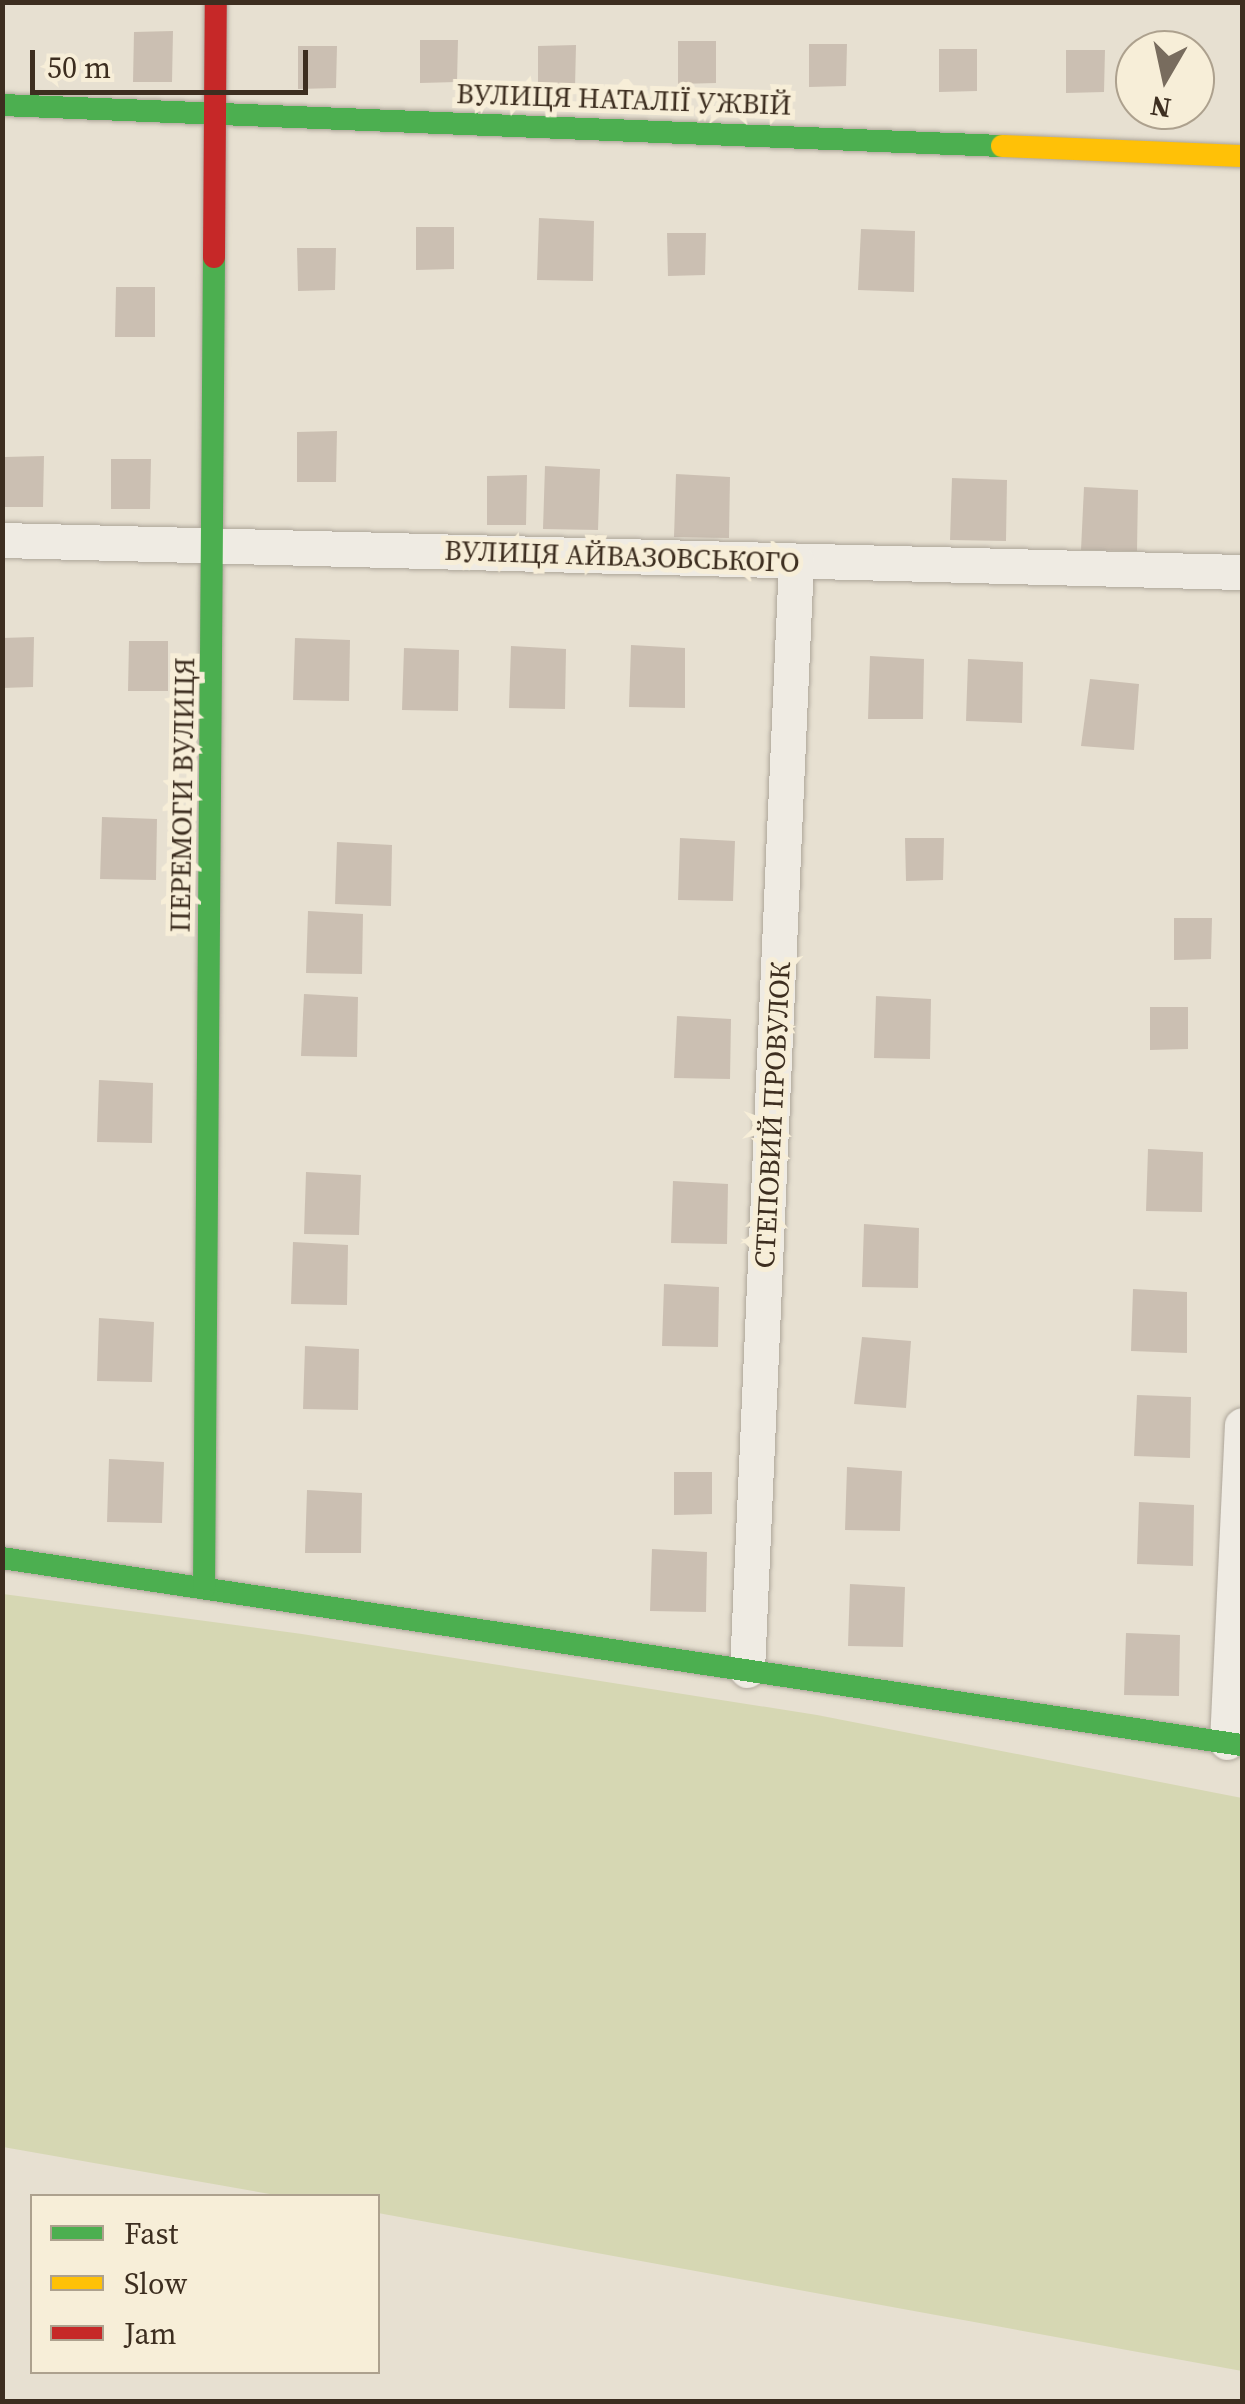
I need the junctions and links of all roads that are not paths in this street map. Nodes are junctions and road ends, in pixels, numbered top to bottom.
1 (216, 2) edge
2 (2, 105) edge
3 (216, 111) junction
4 (1242, 156) edge
5 (2, 540) edge
6 (215, 545) junction
7 (796, 560) junction
8 (1242, 572) edge
9 (1242, 1425) edge
10 (2, 1558) edge
11 (204, 1588) junction
12 (747, 1670) junction
13 (1235, 1743) edge

1 - 3 street, ПЕРЕМОГИ ВУЛИЦЯ
2 - 3 street, ВУЛИЦЯ НАТАЛІЇ УЖВІЙ
3 - 4 street, ВУЛИЦЯ НАТАЛІЇ УЖВІЙ
3 - 6 street, ПЕРЕМОГИ ВУЛИЦЯ
5 - 6 street, ВУЛИЦЯ АЙВАЗОВСЬКОГО
6 - 7 street, ВУЛИЦЯ АЙВАЗОВСЬКОГО
6 - 11 street, ПЕРЕМОГИ ВУЛИЦЯ
7 - 8 street, ВУЛИЦЯ АЙВАЗОВСЬКОГО
7 - 12 street, СТЕПОВИЙ ПРОВУЛОК
9 - 13 street
10 - 11 street
11 - 12 street
12 - 13 street

